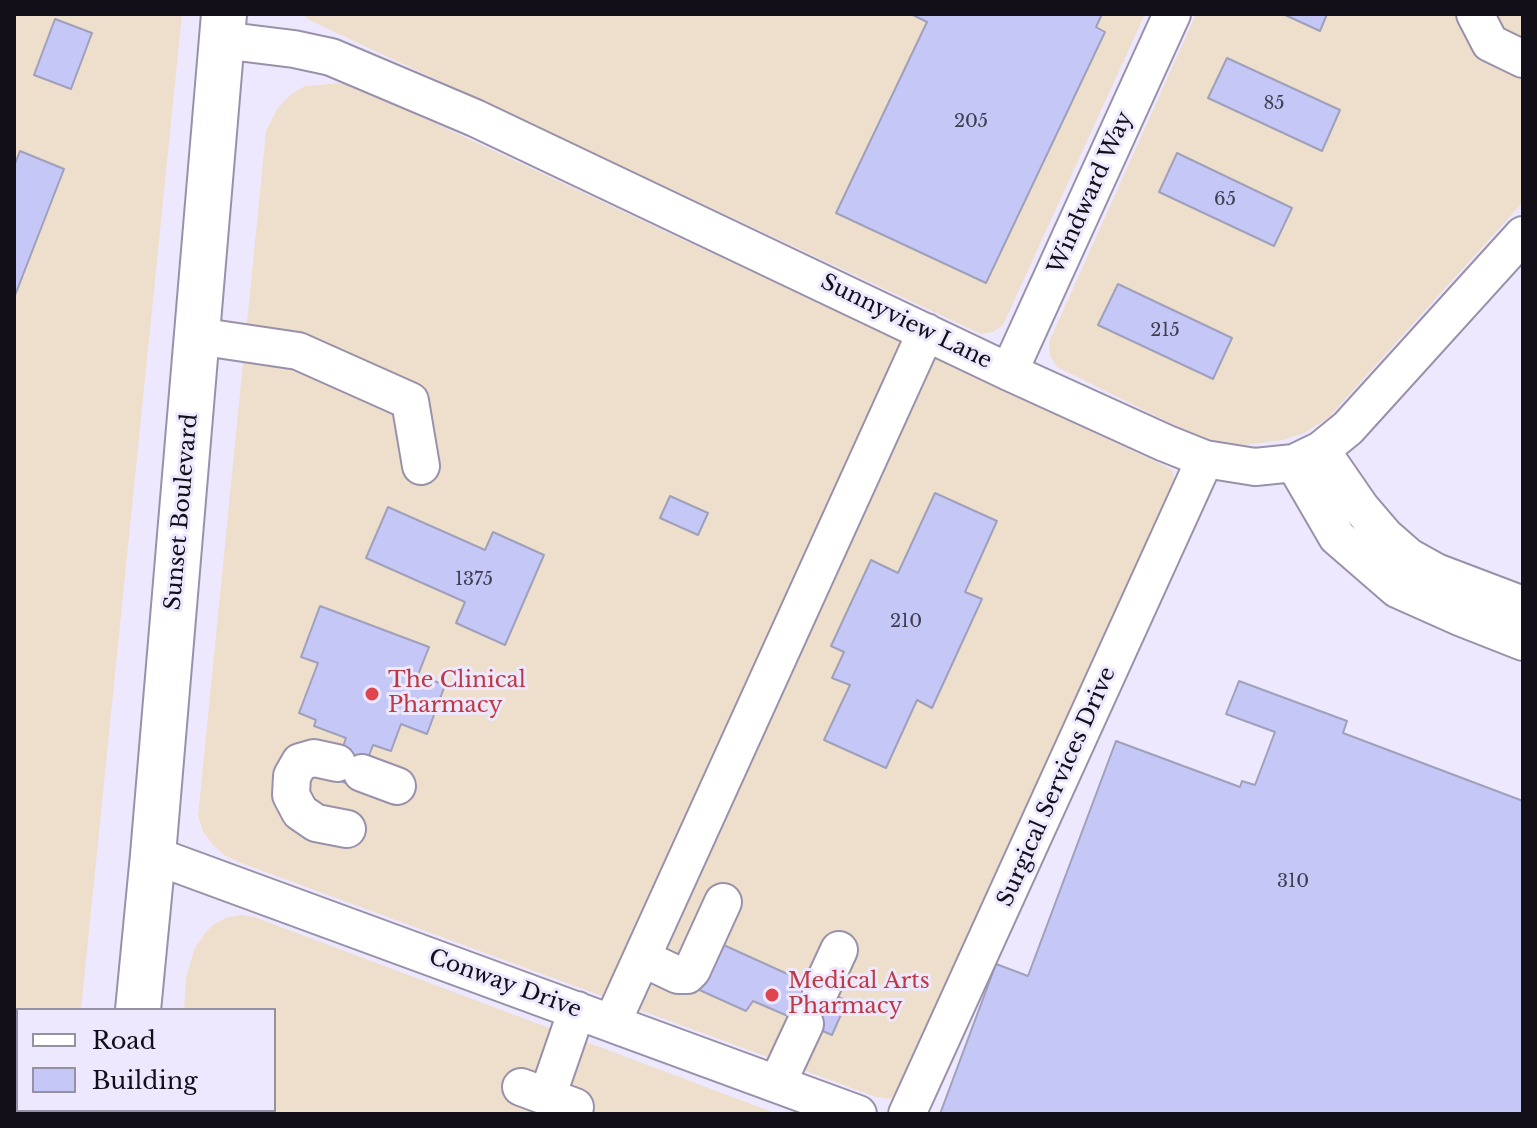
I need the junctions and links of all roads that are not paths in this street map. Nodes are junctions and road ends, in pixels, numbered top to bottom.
1 (1172, 14) edge
2 (1475, 14) edge
3 (222, 27) edge
4 (1523, 59) edge
5 (1523, 235) edge
6 (926, 332) junction
7 (197, 336) junction
8 (1009, 372) junction
9 (1307, 456) junction
10 (1205, 459) junction
11 (421, 466) dead end
12 (1523, 605) edge
13 (1523, 642) edge
14 (397, 786) dead end
15 (347, 829) dead end
16 (153, 855) junction
17 (723, 902) dead end
18 (839, 950) dead end
19 (642, 958) junction
20 (821, 989) dead end
21 (138, 1008) edge
22 (577, 1010) junction
23 (612, 1023) junction
24 (805, 1024) dead end
25 (777, 1084) junction
26 (548, 1097) dead end
27 (843, 1111) edge
28 (907, 1114) edge

1 - 8 street, Windward Way
2 - 4 street
3 - 6 street, Sunnyview Lane
3 - 7 main road, Sunset Boulevard
5 - 9 street
6 - 8 street, Sunnyview Lane
6 - 19 street
7 - 11 street
7 - 16 main road, Sunset Boulevard
8 - 10 street, Sunnyview Lane
9 - 10 street, Sunnyview Lane
9 - 12 street
9 - 13 street
10 - 28 street, Surgical Services Drive
14 - 15 street
16 - 21 main road, Sunset Boulevard
16 - 22 street, Conway Drive
17 - 19 street
18 - 20 street
19 - 23 street
22 - 23 street, Conway Drive
22 - 26 street
23 - 25 street, Conway Drive
24 - 25 street
25 - 27 street, Conway Drive

